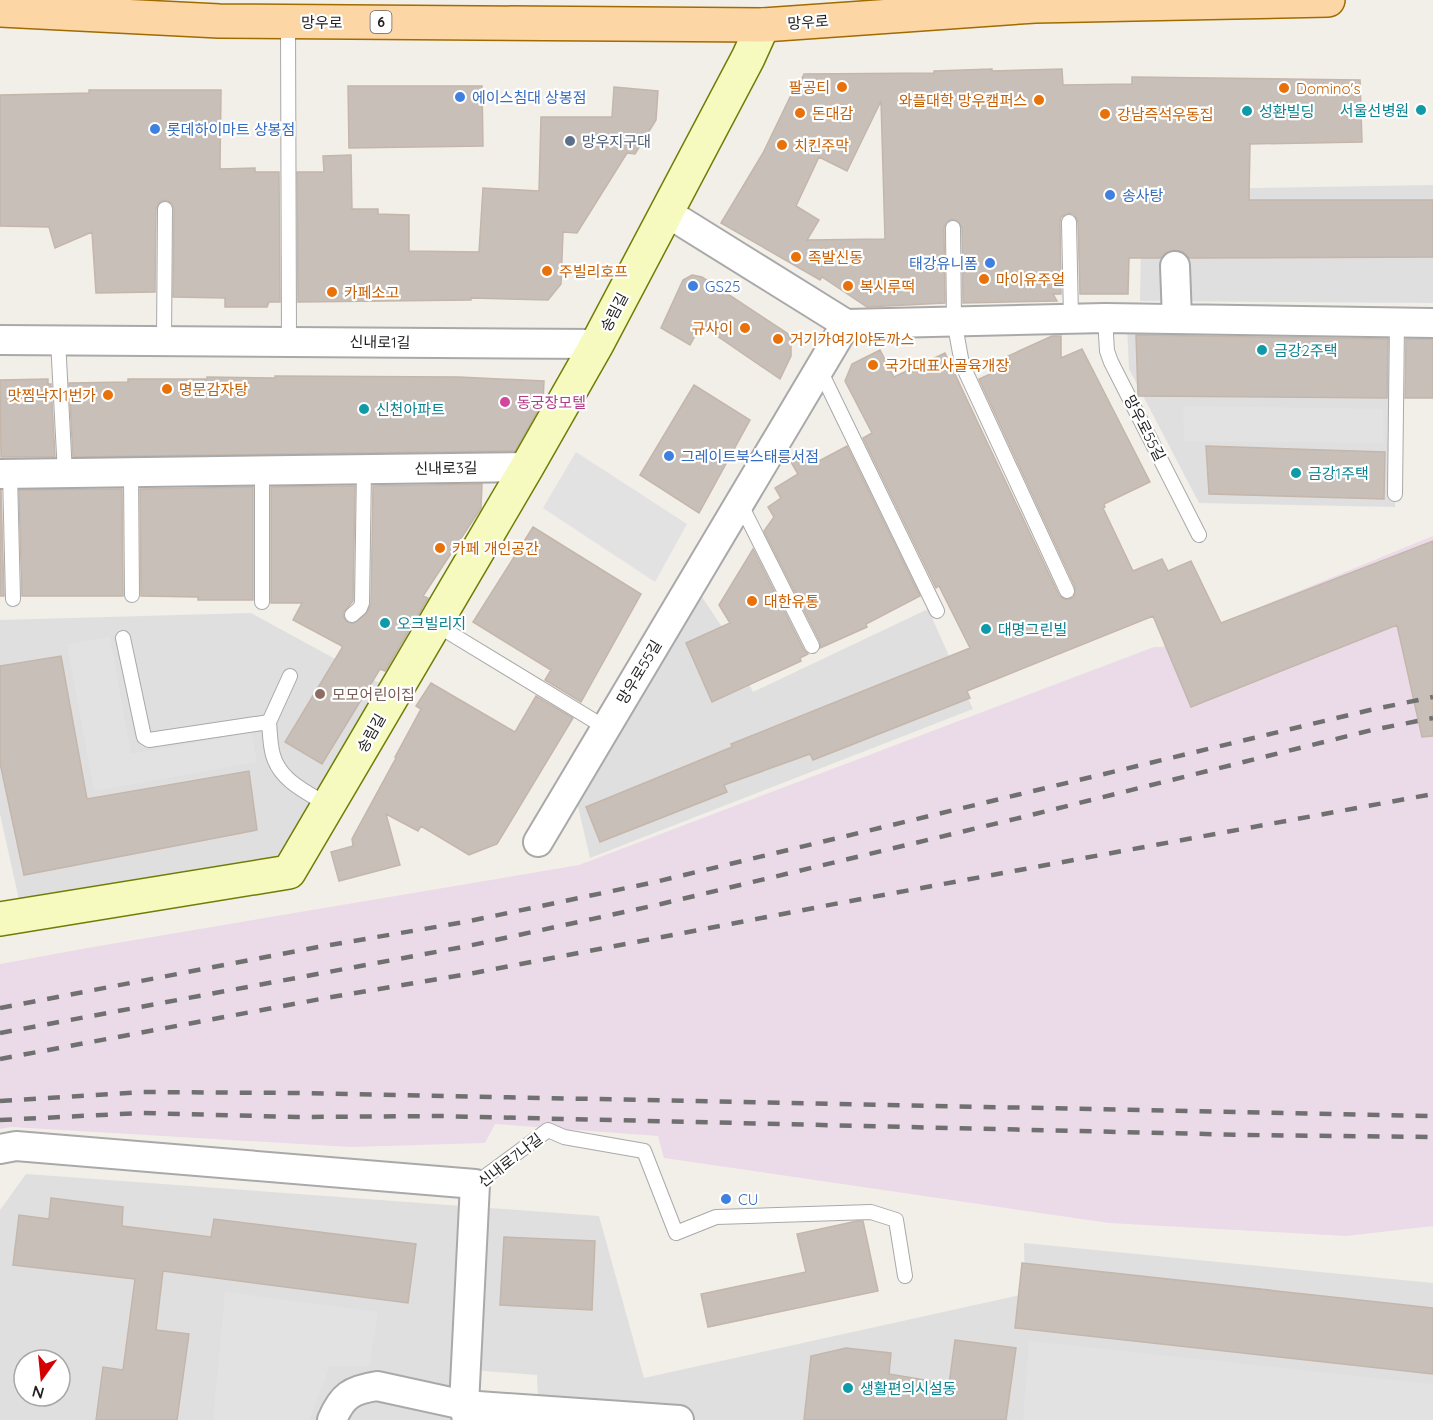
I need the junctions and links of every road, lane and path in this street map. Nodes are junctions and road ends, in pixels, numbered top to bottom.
1 (997, 0) edge
2 (1328, 0) edge
3 (1035, 6) junction
4 (0, 10) edge
5 (288, 22) junction
6 (763, 25) junction
7 (165, 209) dead end
8 (666, 212) junction
9 (1069, 222) dead end
10 (952, 228) dead end
11 (1175, 266) dead end
12 (1071, 318) junction
13 (1105, 318) junction
14 (1177, 319) junction
15 (954, 320) junction
16 (1398, 322) junction
17 (1433, 323) edge
18 (846, 324) junction
19 (0, 340) edge
20 (58, 340) junction
21 (164, 340) junction
22 (289, 341) junction
23 (597, 344) junction
24 (819, 368) junction
25 (527, 467) junction
26 (364, 470) junction
27 (262, 471) junction
28 (131, 473) junction
29 (5, 474) edge
30 (65, 474) junction
31 (1395, 494) dead end
32 (740, 502) junction
33 (1199, 535) dead end
34 (1067, 591) dead end
35 (132, 595) dead end
36 (13, 599) dead end
37 (262, 602) dead end
38 (937, 611) dead end
39 (352, 615) dead end
40 (435, 624) junction
41 (123, 638) dead end
42 (812, 646) dead end
43 (290, 676) dead end
44 (268, 722) junction
45 (606, 728) junction
46 (328, 805) junction
47 (538, 842) dead end
48 (0, 919) edge
49 (0, 1149) edge
50 (475, 1184) junction
51 (905, 1276) dead end
52 (465, 1412) edge
53 (332, 1420) edge
54 (679, 1420) edge

1 - 3 lane
2 - 3 main road, 망우로 / 6
3 - 6 main road, 망우로 / 6
4 - 5 main road, 망우로 / 6
5 - 6 main road, 망우로 / 6
5 - 22 lane, 망우로
6 - 8 street, 송림길
7 - 21 lane
8 - 18 street
8 - 23 street, 송림길
9 - 12 lane
10 - 15 lane
11 - 14 street
12 - 13 street
12 - 15 street
13 - 14 street
13 - 33 lane, 망우로55길
14 - 16 street
15 - 18 street
15 - 34 lane
16 - 17 street
16 - 31 lane
18 - 24 street, 망우로55길
19 - 20 street, 신내로1길
20 - 21 street, 신내로1길
20 - 30 lane
21 - 22 street, 신내로1길
22 - 23 street, 신내로1길
23 - 25 street, 송림길
24 - 32 street, 망우로55길
24 - 38 lane
25 - 26 street, 신내로3길
25 - 40 street, 송림길
26 - 27 street, 신내로3길
26 - 39 lane
27 - 28 street, 신내로3길
27 - 37 lane
28 - 30 street, 신내로3길
28 - 35 lane
29 - 30 street, 신내로3길
29 - 36 lane, 신내로3길
32 - 42 lane
32 - 45 street, 망우로55길
40 - 45 lane
40 - 46 street, 송림길
41 - 44 lane
43 - 44 lane
44 - 46 lane
45 - 47 street, 망우로55길
46 - 48 street, 송림길
49 - 50 street
50 - 51 lane, 신내로7나길
50 - 52 street, 신내로7나길
52 - 53 street
52 - 54 street

